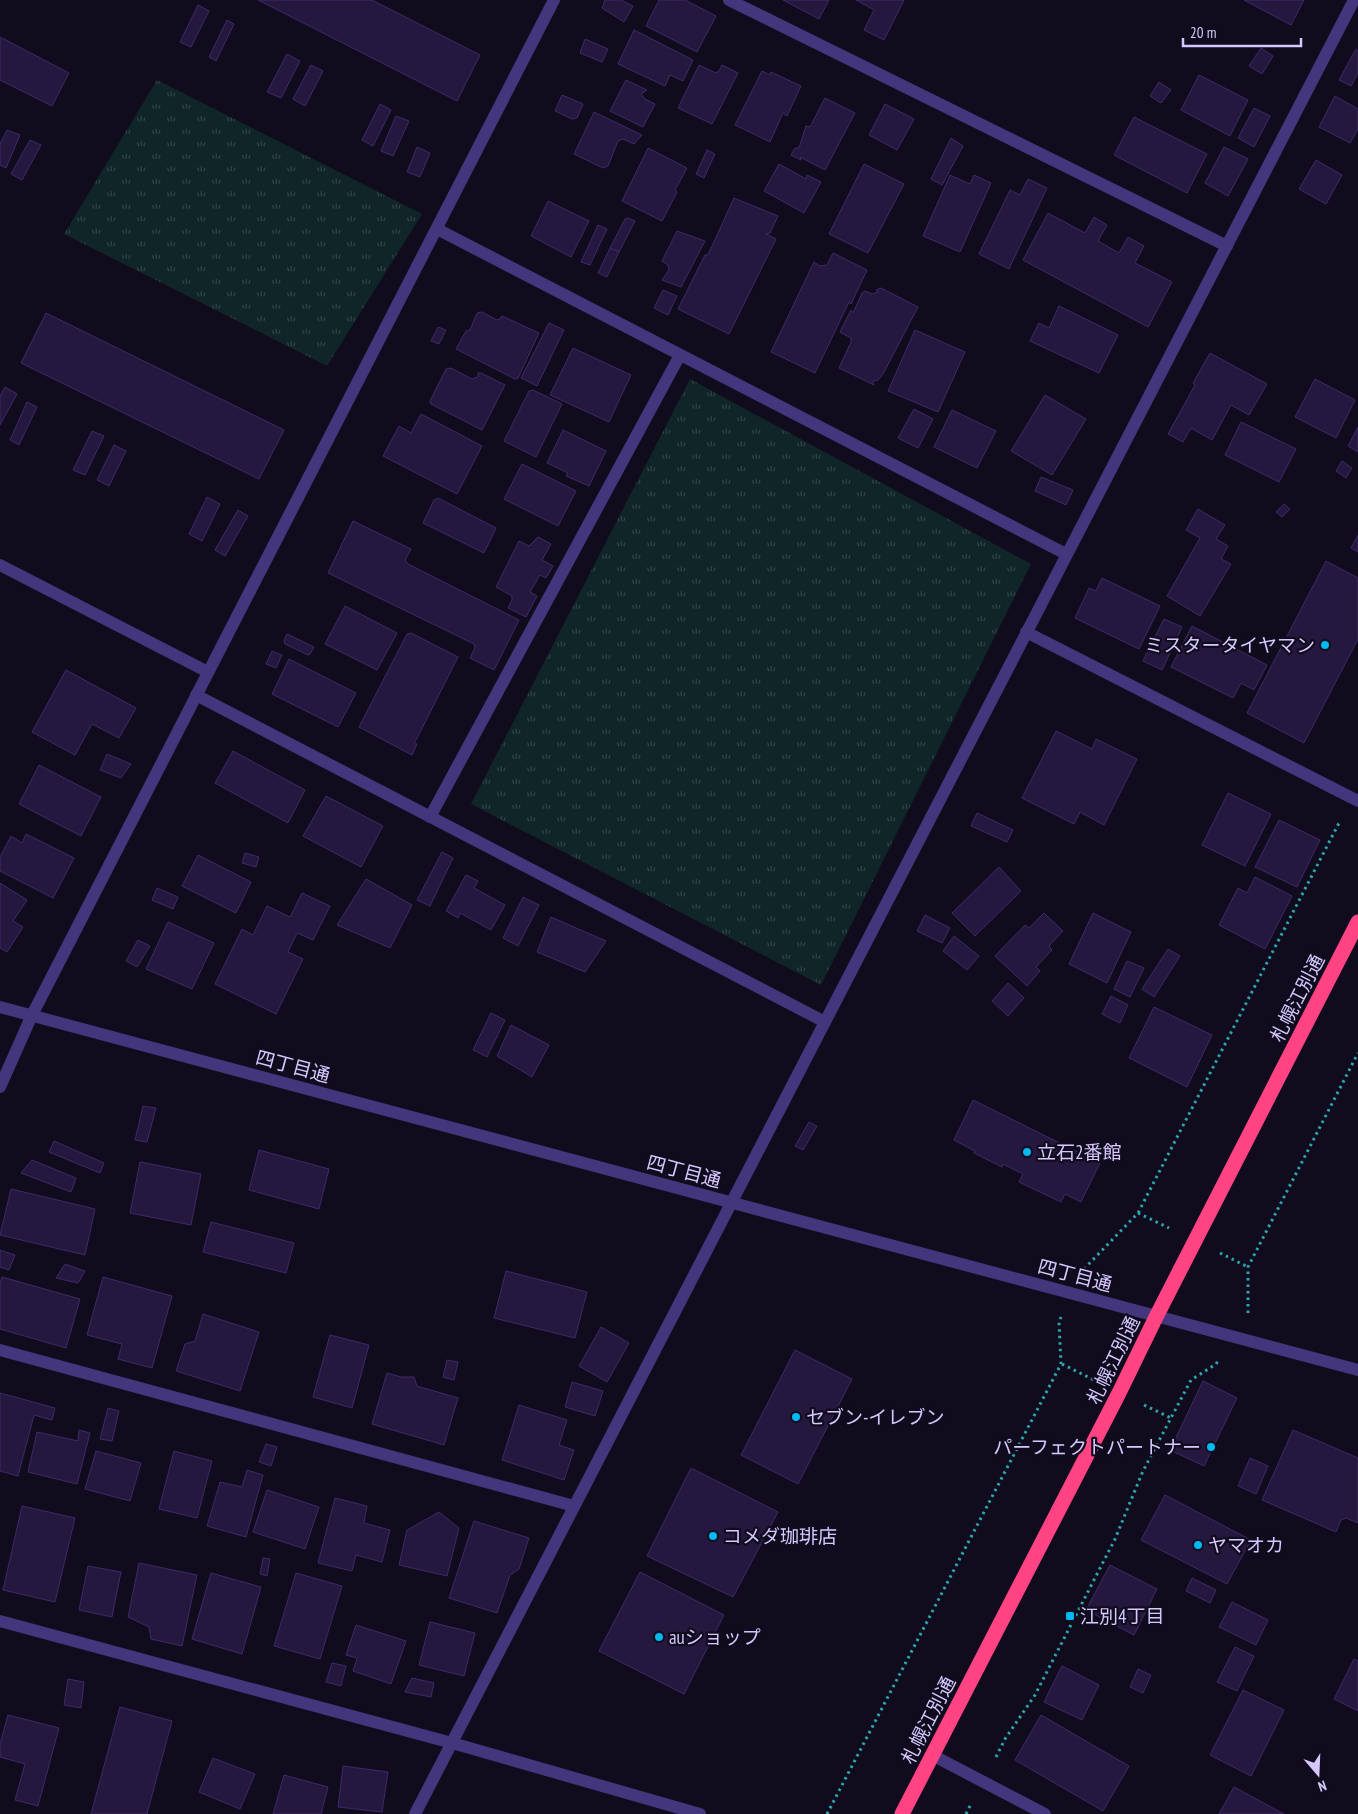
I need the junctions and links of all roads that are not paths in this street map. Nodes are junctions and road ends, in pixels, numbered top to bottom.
1 (554, 0) edge
2 (729, 0) edge
3 (1354, 0) edge
4 (437, 229) junction
5 (1227, 246) junction
6 (680, 355) junction
7 (1066, 554) junction
8 (0, 565) edge
9 (1026, 632) junction
10 (208, 672) junction
11 (196, 696) junction
12 (1358, 800) edge
13 (430, 817) junction
14 (1358, 922) edge
15 (0, 1007) edge
16 (32, 1015) junction
17 (824, 1022) junction
18 (0, 1086) edge
19 (731, 1203) junction
20 (1156, 1316) junction
21 (0, 1350) edge
22 (1358, 1370) edge
23 (574, 1506) junction
24 (0, 1620) edge
25 (452, 1743) junction
26 (932, 1755) junction
27 (415, 1814) edge
28 (700, 1814) edge
29 (902, 1814) edge
30 (1045, 1814) edge

1 - 4 street
2 - 5 street
3 - 5 street
4 - 6 street
4 - 10 street
5 - 7 street
6 - 7 street
6 - 13 street
7 - 9 street
8 - 10 street
9 - 12 street
9 - 17 street
10 - 11 street
11 - 13 street
11 - 16 street
13 - 17 street
14 - 20 highway, 札幌江別通
15 - 16 street, 四丁目通
16 - 18 street
16 - 19 street, 四丁目通
17 - 19 street
19 - 20 street, 四丁目通
19 - 23 street
20 - 22 street, 四丁目通
20 - 26 highway, 札幌江別通
21 - 23 street
23 - 25 street
24 - 25 street
25 - 27 street
25 - 28 street
26 - 29 highway, 札幌江別通
26 - 30 street

